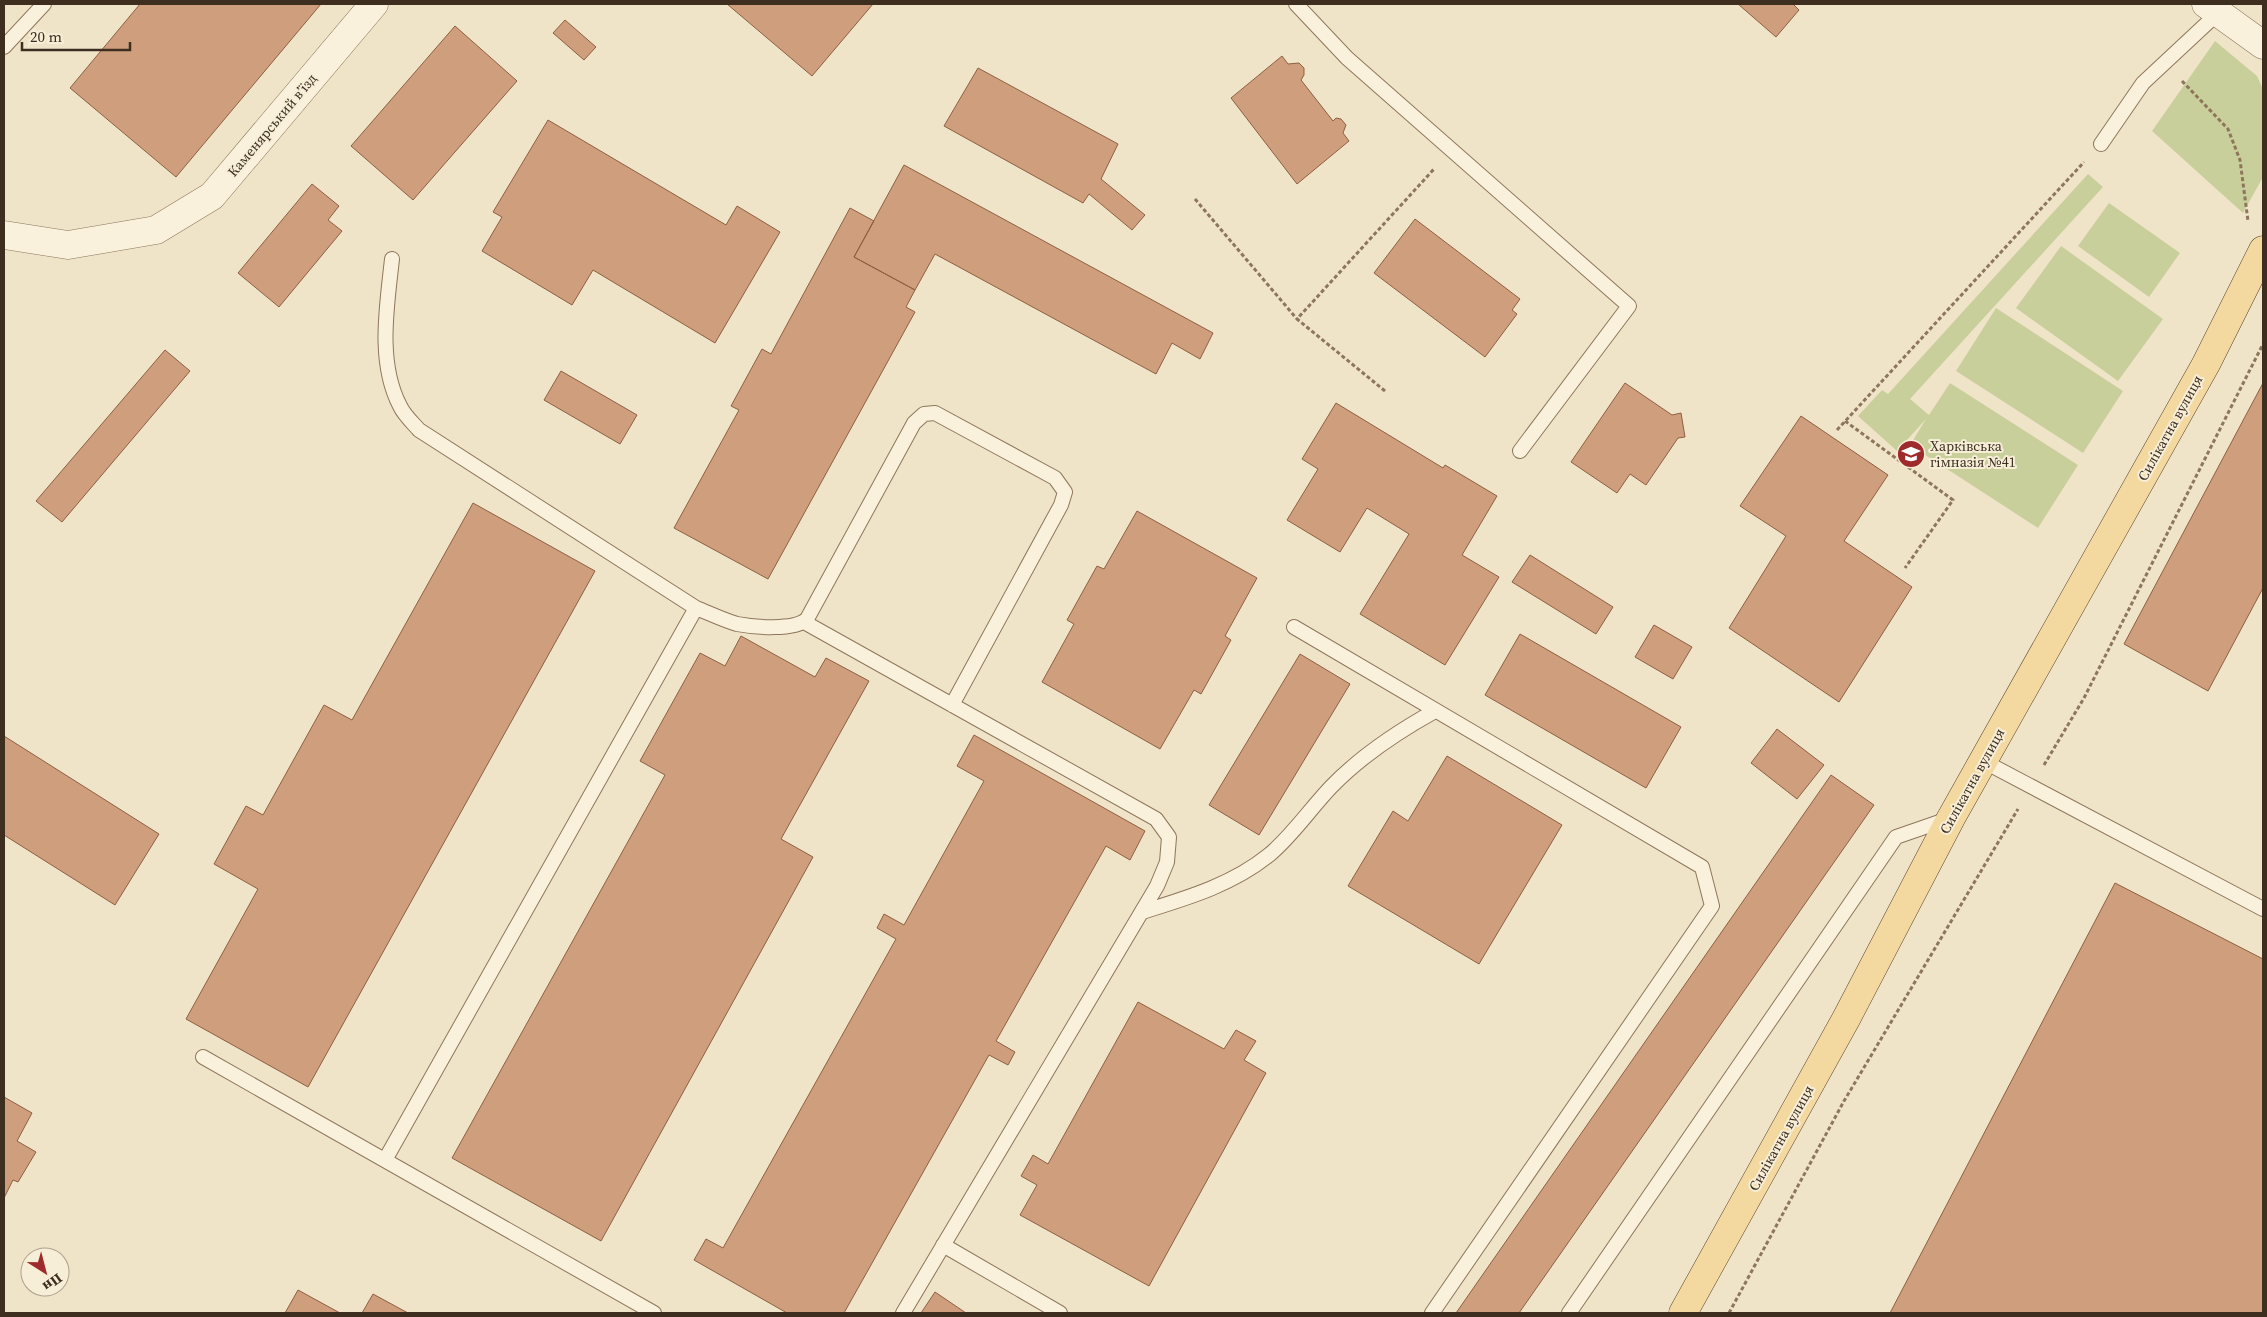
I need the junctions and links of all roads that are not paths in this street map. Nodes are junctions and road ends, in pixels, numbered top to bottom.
1 (44, 4) edge
2 (374, 4) edge
3 (1296, 4) edge
4 (2212, 8) edge
5 (2263, 45) edge
6 (4, 47) edge
7 (2101, 144) road end
8 (4, 235) edge
9 (2263, 250) edge
10 (392, 259) dead end
11 (1520, 451) dead end
12 (696, 608) junction
13 (804, 622) junction
14 (1294, 627) dead end
15 (952, 705) junction
16 (1435, 711) junction
17 (1983, 762) junction
18 (1951, 818) junction
19 (2263, 909) edge
20 (1142, 912) junction
21 (203, 1057) dead end
22 (385, 1160) junction
23 (944, 1245) junction
24 (654, 1313) edge
25 (903, 1313) edge
26 (1060, 1313) edge
27 (1432, 1313) edge
28 (1569, 1313) edge
29 (1683, 1313) edge

1 - 6 lane
2 - 8 street, Каменярський в’їзд
3 - 11 lane
4 - 5 street
4 - 7 lane
9 - 17 main road, Силікатна вулиця
10 - 12 lane
12 - 13 lane
12 - 22 lane
13 - 15 lane
13 - 15 lane
14 - 16 lane
15 - 20 lane
16 - 20 lane
16 - 27 lane
17 - 18 main road, Силікатна вулиця
17 - 19 lane
18 - 28 lane
18 - 29 main road, Силікатна вулиця
20 - 23 lane
21 - 22 lane
22 - 24 lane
23 - 25 lane
23 - 26 lane

